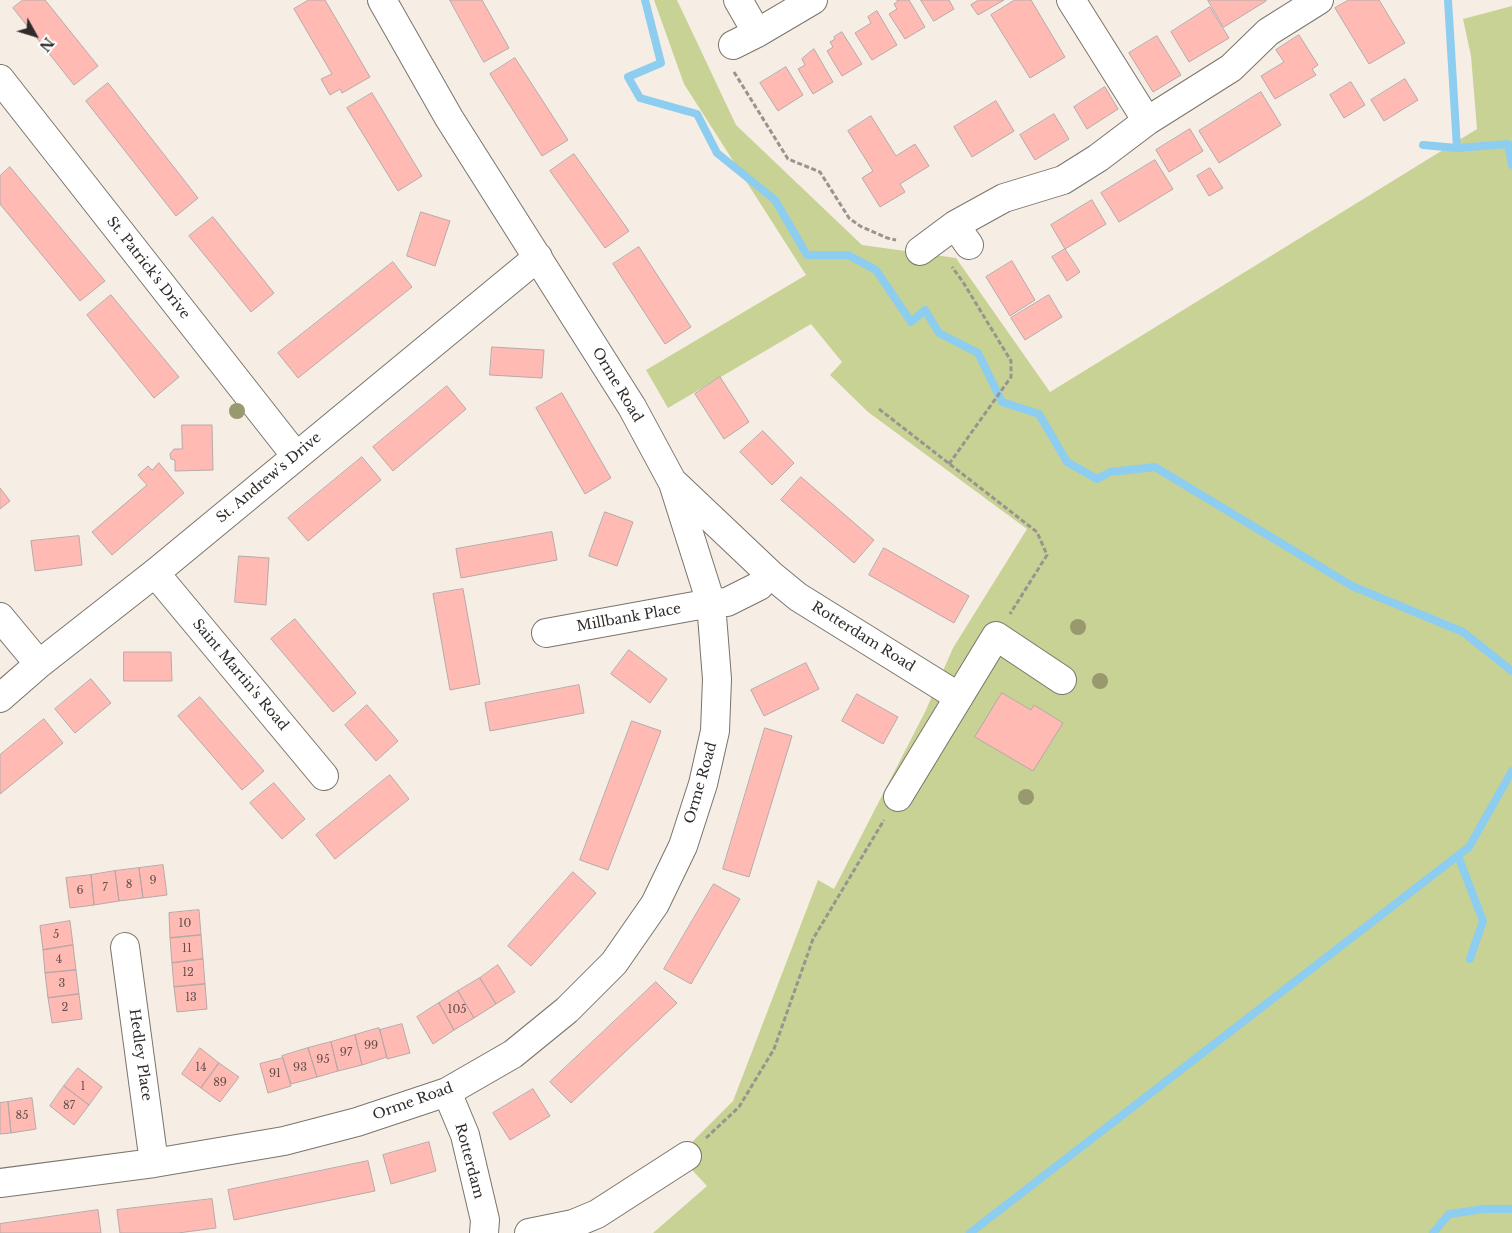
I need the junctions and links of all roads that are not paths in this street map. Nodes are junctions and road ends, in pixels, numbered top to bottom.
1 (382, 0) edge
2 (738, 0) edge
3 (813, 0) edge
4 (1071, 0) edge
5 (1319, 0) edge
6 (757, 32) junction
7 (733, 45) road end
8 (0, 79) edge
9 (1147, 121) junction
10 (920, 251) road end
11 (538, 258) junction
12 (296, 456) junction
13 (673, 483) junction
14 (155, 573) junction
15 (770, 574) junction
16 (711, 603) junction
17 (0, 617) edge
18 (546, 633) dead end
19 (39, 664) junction
20 (1062, 680) dead end
21 (959, 697) junction
22 (0, 698) edge
23 (324, 776) dead end
24 (898, 797) road end
25 (125, 947) dead end
26 (447, 1092) junction
27 (687, 1156) road end
28 (154, 1163) junction
29 (0, 1183) edge
30 (491, 1229) edge
31 (529, 1233) edge

1 - 11 street, Orme Road
2 - 6 street
3 - 6 street
4 - 9 street
5 - 9 street
6 - 7 street
8 - 12 street, St. Patrick's Drive
9 - 10 street
11 - 12 street, St. Andrew's Drive
11 - 13 street, Orme Road
12 - 14 street, St. Andrew's Drive
13 - 15 street, Rotterdam Road
13 - 16 street, Orme Road
14 - 19 street, St. Andrew's Drive
14 - 23 street, Saint Martin's Road
15 - 16 street
15 - 21 street, Rotterdam Road
16 - 18 street, Millbank Place
16 - 26 street, Orme Road
17 - 19 street
19 - 22 street, St. Andrew's Drive
20 - 21 street
21 - 24 street
25 - 28 street, Hedley Place
26 - 28 street, Orme Road
26 - 30 street, Rotterdam
27 - 31 street
28 - 29 street, Orme Road

